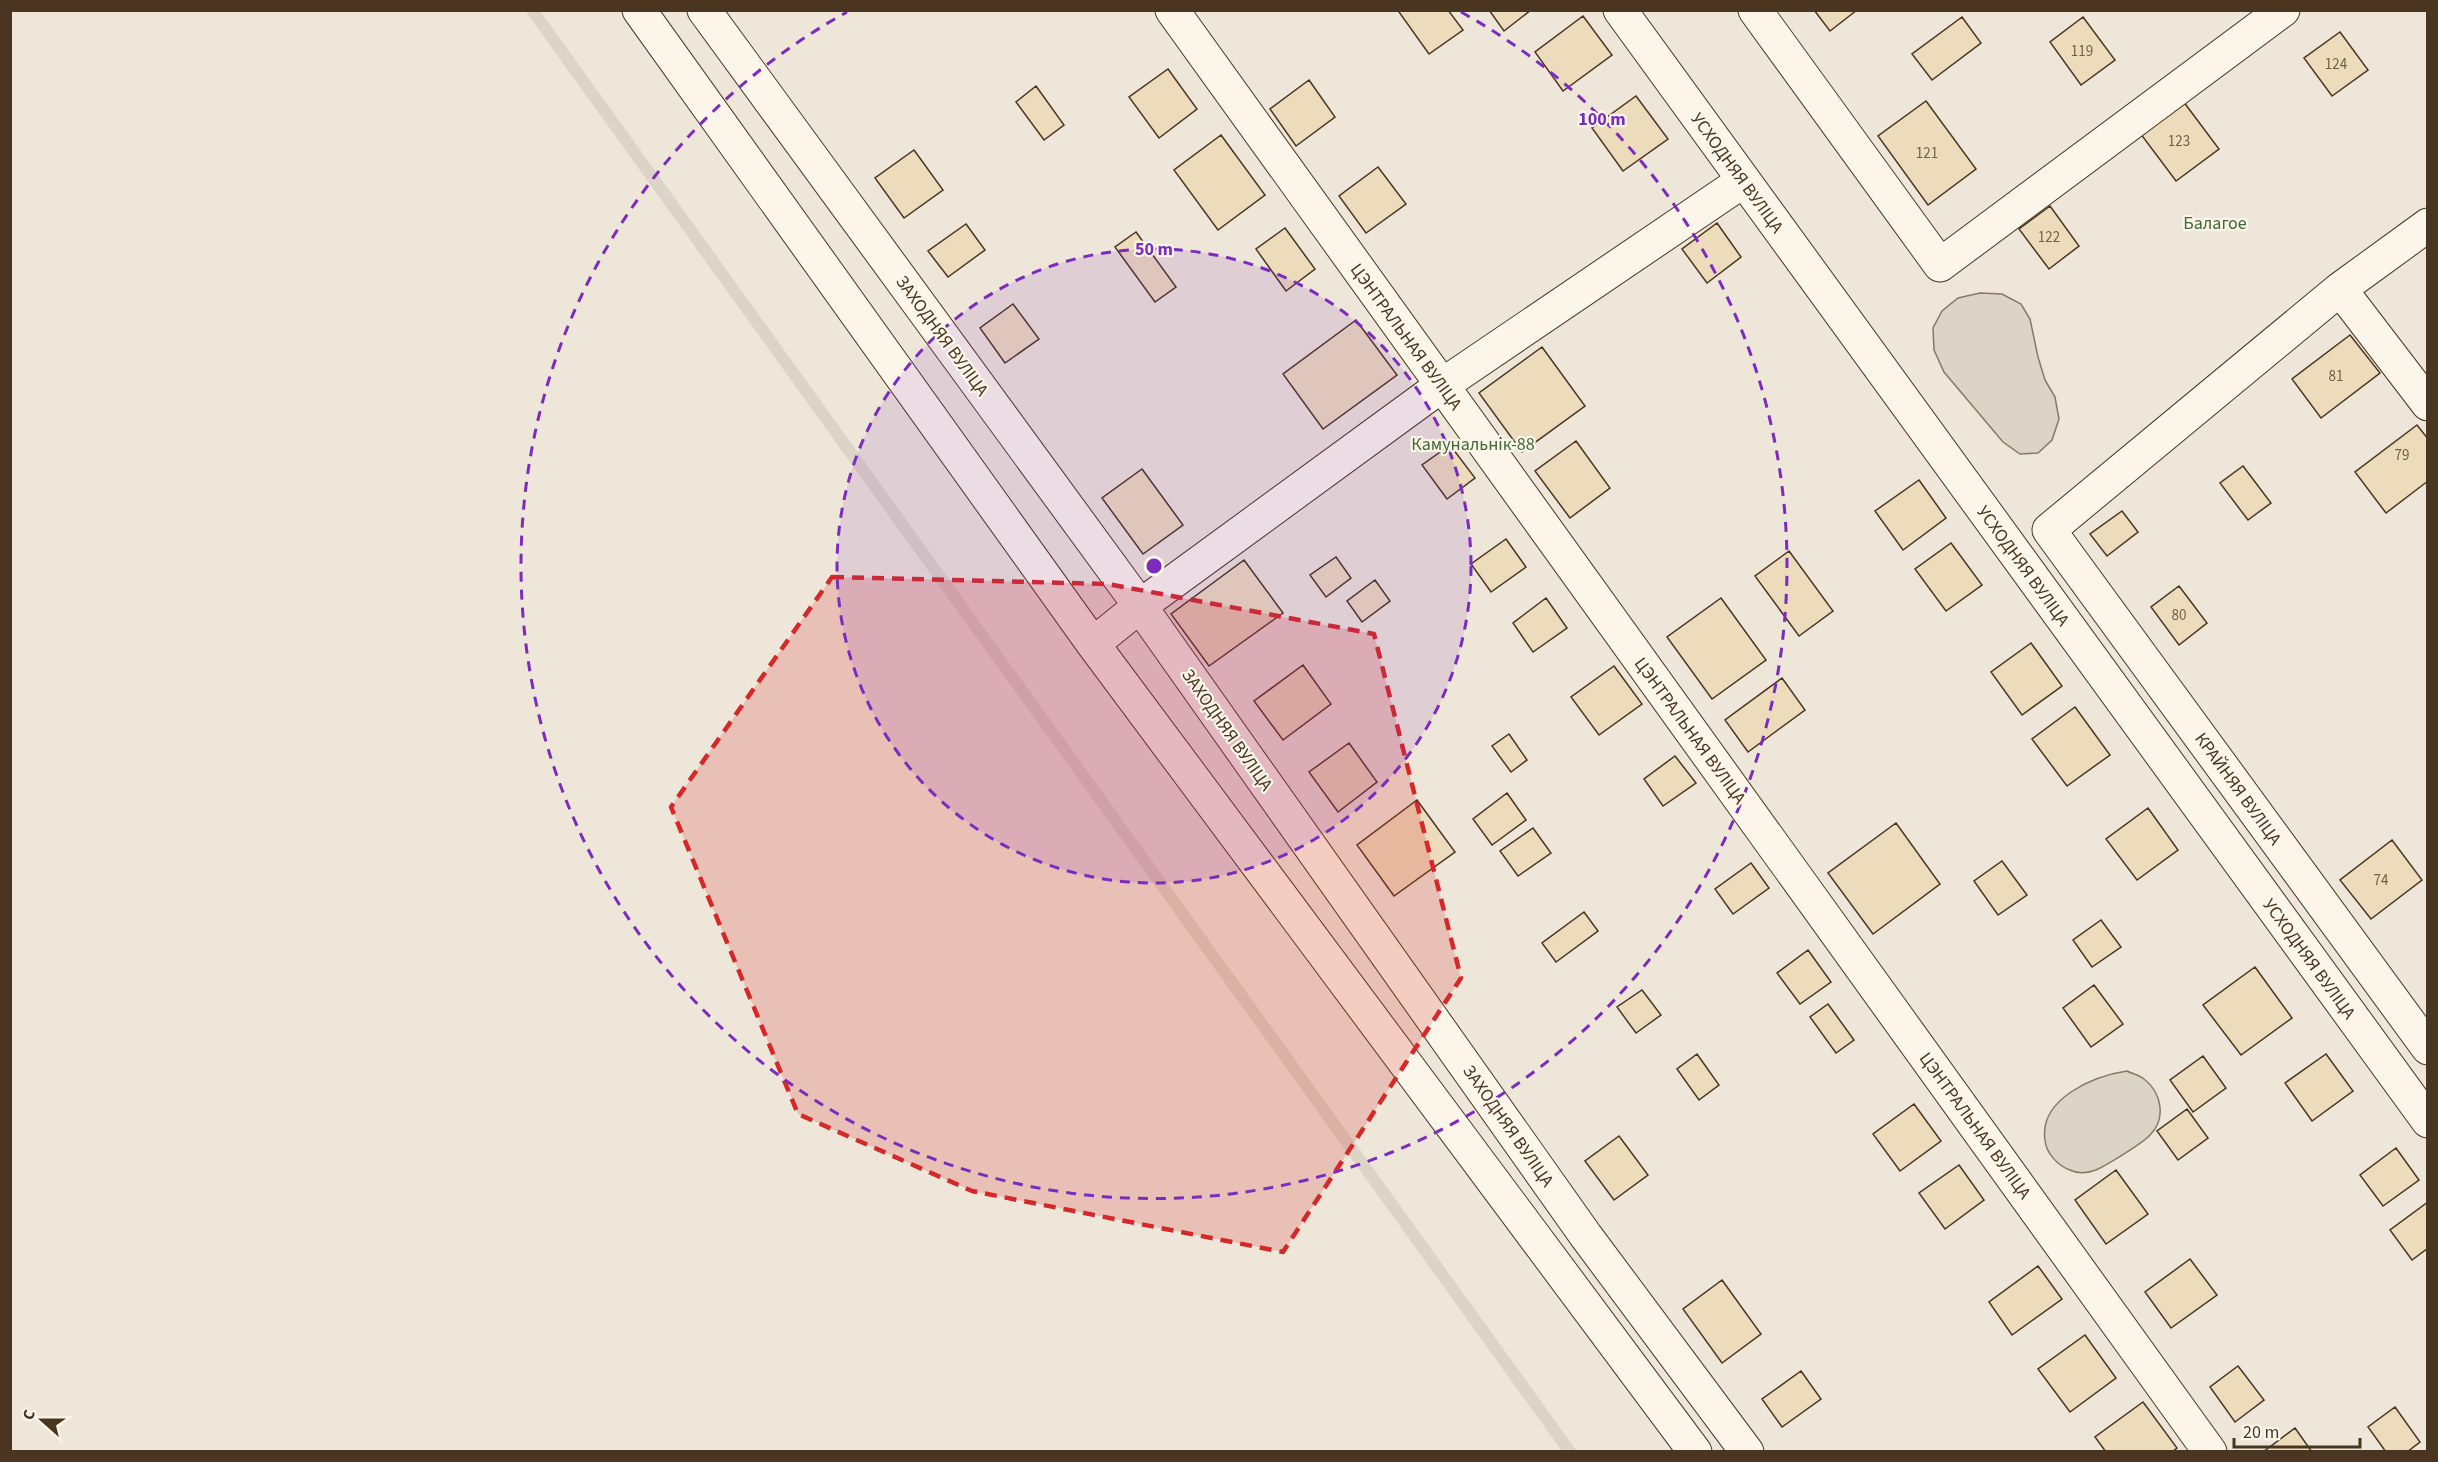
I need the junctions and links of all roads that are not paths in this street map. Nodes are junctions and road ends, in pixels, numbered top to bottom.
1 (639, 10) edge
2 (704, 10) edge
3 (1172, 10) edge
4 (1620, 10) edge
5 (1755, 10) edge
6 (2283, 10) edge
7 (1743, 181) junction
8 (2427, 225) edge
9 (2340, 289) junction
10 (1441, 386) junction
11 (2427, 404) edge
12 (1140, 606) junction
13 (1093, 644) junction
14 (2427, 1048) edge
15 (2427, 1121) edge
16 (1695, 1452) edge
17 (1747, 1452) edge
18 (2210, 1452) edge

1 - 13 street
2 - 12 street, ЗАХОДНЯЯ ВУЛІЦА
3 - 10 street, ЦЭНТРАЛЬНАЯ ВУЛІЦА
4 - 7 street, УСХОДНЯЯ ВУЛІЦА
5 - 6 street
7 - 10 street
7 - 15 street, УСХОДНЯЯ ВУЛІЦА
8 - 9 street
9 - 11 street
9 - 14 street, КРАЙНЯЯ ВУЛІЦА
10 - 12 street
10 - 18 street, ЦЭНТРАЛЬНАЯ ВУЛІЦА
12 - 13 street
12 - 17 street, ЗАХОДНЯЯ ВУЛІЦА
13 - 16 street

